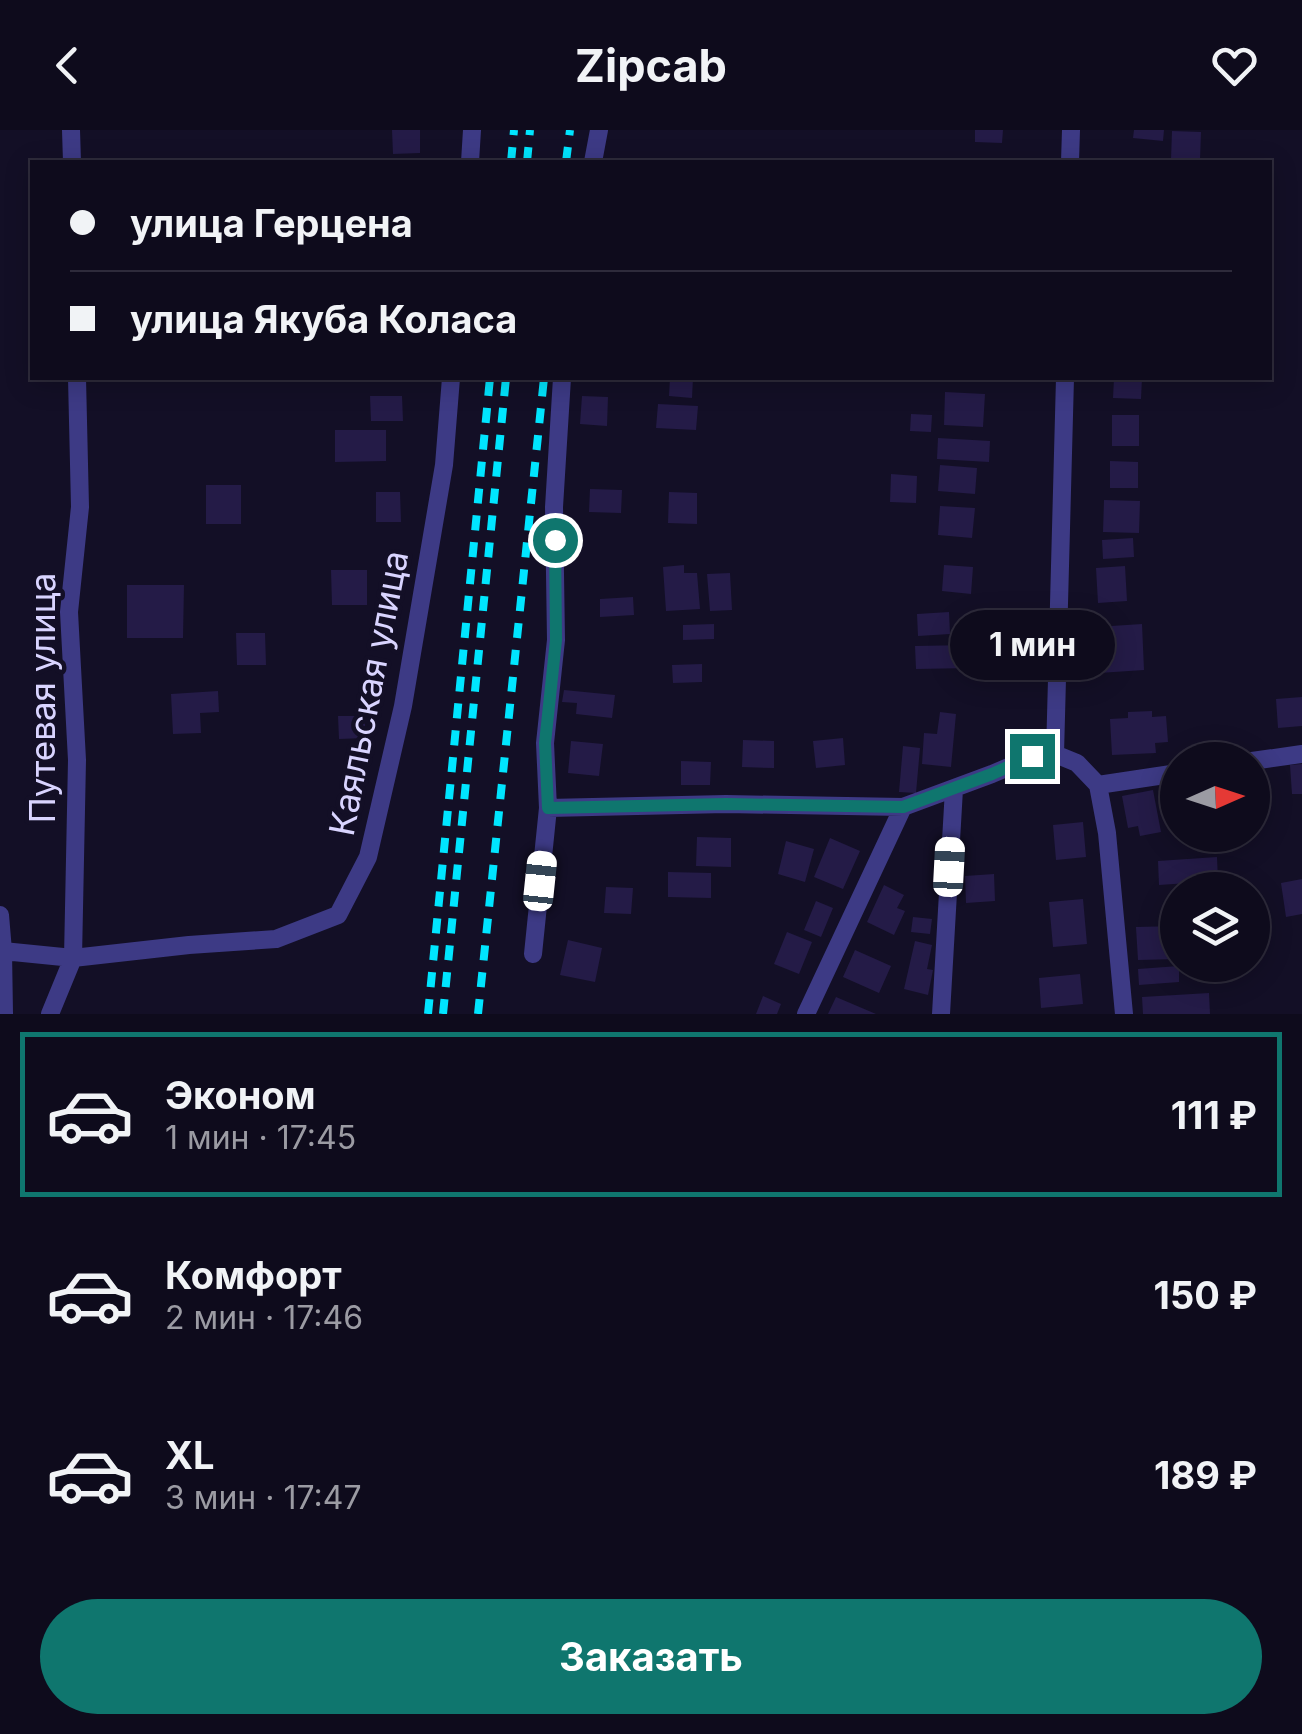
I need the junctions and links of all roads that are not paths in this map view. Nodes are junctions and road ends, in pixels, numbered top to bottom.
1 (71, 130) edge
2 (472, 130) edge
3 (598, 130) edge
4 (1071, 130) edge
5 (72, 160) edge
6 (470, 160) edge
7 (592, 160) edge
8 (1070, 160) edge
9 (77, 380) edge
10 (451, 380) edge
11 (562, 380) edge
12 (1065, 380) edge
13 (1055, 754) junction
14 (1302, 754) edge
15 (1270, 758) edge
16 (1160, 776) edge
17 (1098, 785) junction
18 (954, 788) junction
19 (903, 807) junction
20 (548, 808) junction
21 (0, 915) edge
22 (4, 951) junction
23 (532, 954) dead end
24 (73, 958) junction
25 (4, 1014) edge
26 (50, 1014) edge
27 (806, 1014) edge
28 (941, 1014) edge
29 (1124, 1014) edge

1 - 5 street
2 - 6 street
3 - 7 street
4 - 8 street
9 - 24 street, Путевая улица
10 - 24 street, Каяльская улица
11 - 20 street
12 - 13 street
13 - 17 street
13 - 18 street
14 - 15 street
16 - 17 street
17 - 29 street
18 - 19 street
18 - 28 street
19 - 20 street
19 - 27 street
20 - 23 street
21 - 22 street
22 - 24 street, Каяльская улица
22 - 25 street
24 - 26 street, Путевая улица

